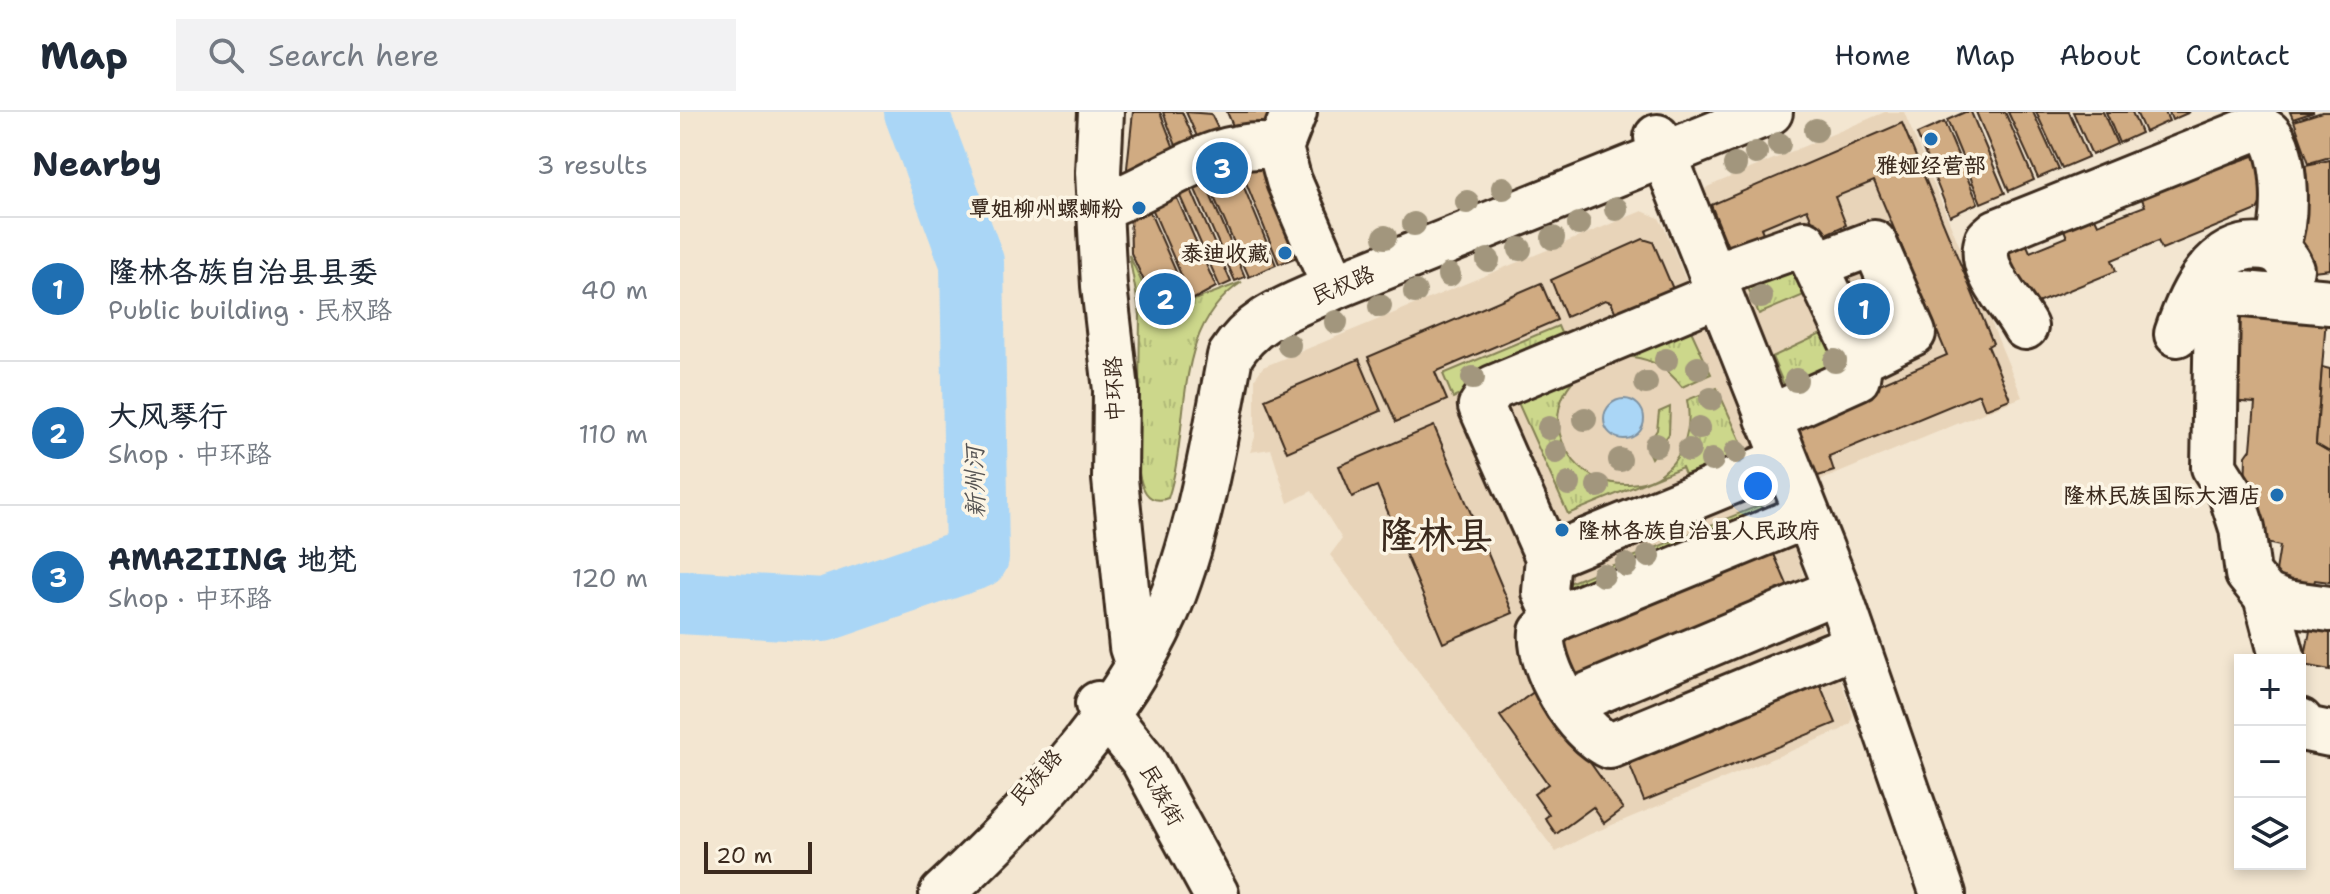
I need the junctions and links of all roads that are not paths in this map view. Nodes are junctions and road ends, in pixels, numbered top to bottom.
1 (1101, 112) edge
2 (1112, 112) edge
3 (1720, 112) edge
4 (1770, 112) edge
5 (1287, 130) edge
6 (1653, 149) junction
7 (1111, 203) junction
8 (2274, 248) junction
9 (1818, 264) junction
10 (1329, 274) junction
11 (2330, 280) edge
12 (1709, 288) junction
13 (2330, 302) edge
14 (2025, 327) dead end
15 (2177, 334) dead end
16 (1860, 359) junction
17 (1768, 418) junction
18 (1772, 465) junction
19 (1794, 521) junction
20 (1548, 557) junction
21 (1824, 596) junction
22 (2266, 596) junction
23 (2330, 609) edge
24 (1557, 618) junction
25 (1140, 647) junction
26 (1844, 650) junction
27 (2281, 654) edge
28 (1567, 704) junction
29 (1098, 716) junction
30 (2304, 726) edge
31 (2330, 734) edge
32 (923, 894) edge
33 (942, 894) edge
34 (1197, 894) edge
35 (1216, 894) edge
36 (1930, 894) edge
37 (1943, 894) edge

1 - 25 main road, 中环路
2 - 7 main road, 中环路
3 - 6 main road, 民权路
4 - 6 main road, 民权路
5 - 7 main road
5 - 10 main road
6 - 10 main road, 民权路
6 - 12 main road
6 - 25 main road, 民权路
7 - 25 main road, 中环路
8 - 11 main road
8 - 14 main road
8 - 15 main road
9 - 12 main road
9 - 16 main road
9 - 16 main road
10 - 25 main road, 民权路
12 - 17 main road
12 - 18 main road
12 - 20 main road
13 - 22 main road
16 - 17 main road
17 - 37 main road
18 - 19 main road
18 - 20 main road
19 - 21 main road
19 - 24 main road
20 - 24 main road
21 - 26 main road
21 - 28 main road
22 - 23 main road
22 - 27 main road
24 - 28 main road
25 - 29 main road, 民族路
26 - 28 main road
26 - 36 main road
29 - 32 main road, 民族路
29 - 33 main road, 民族路
29 - 34 main road, 民族街
29 - 35 main road, 民族街
30 - 31 main road

